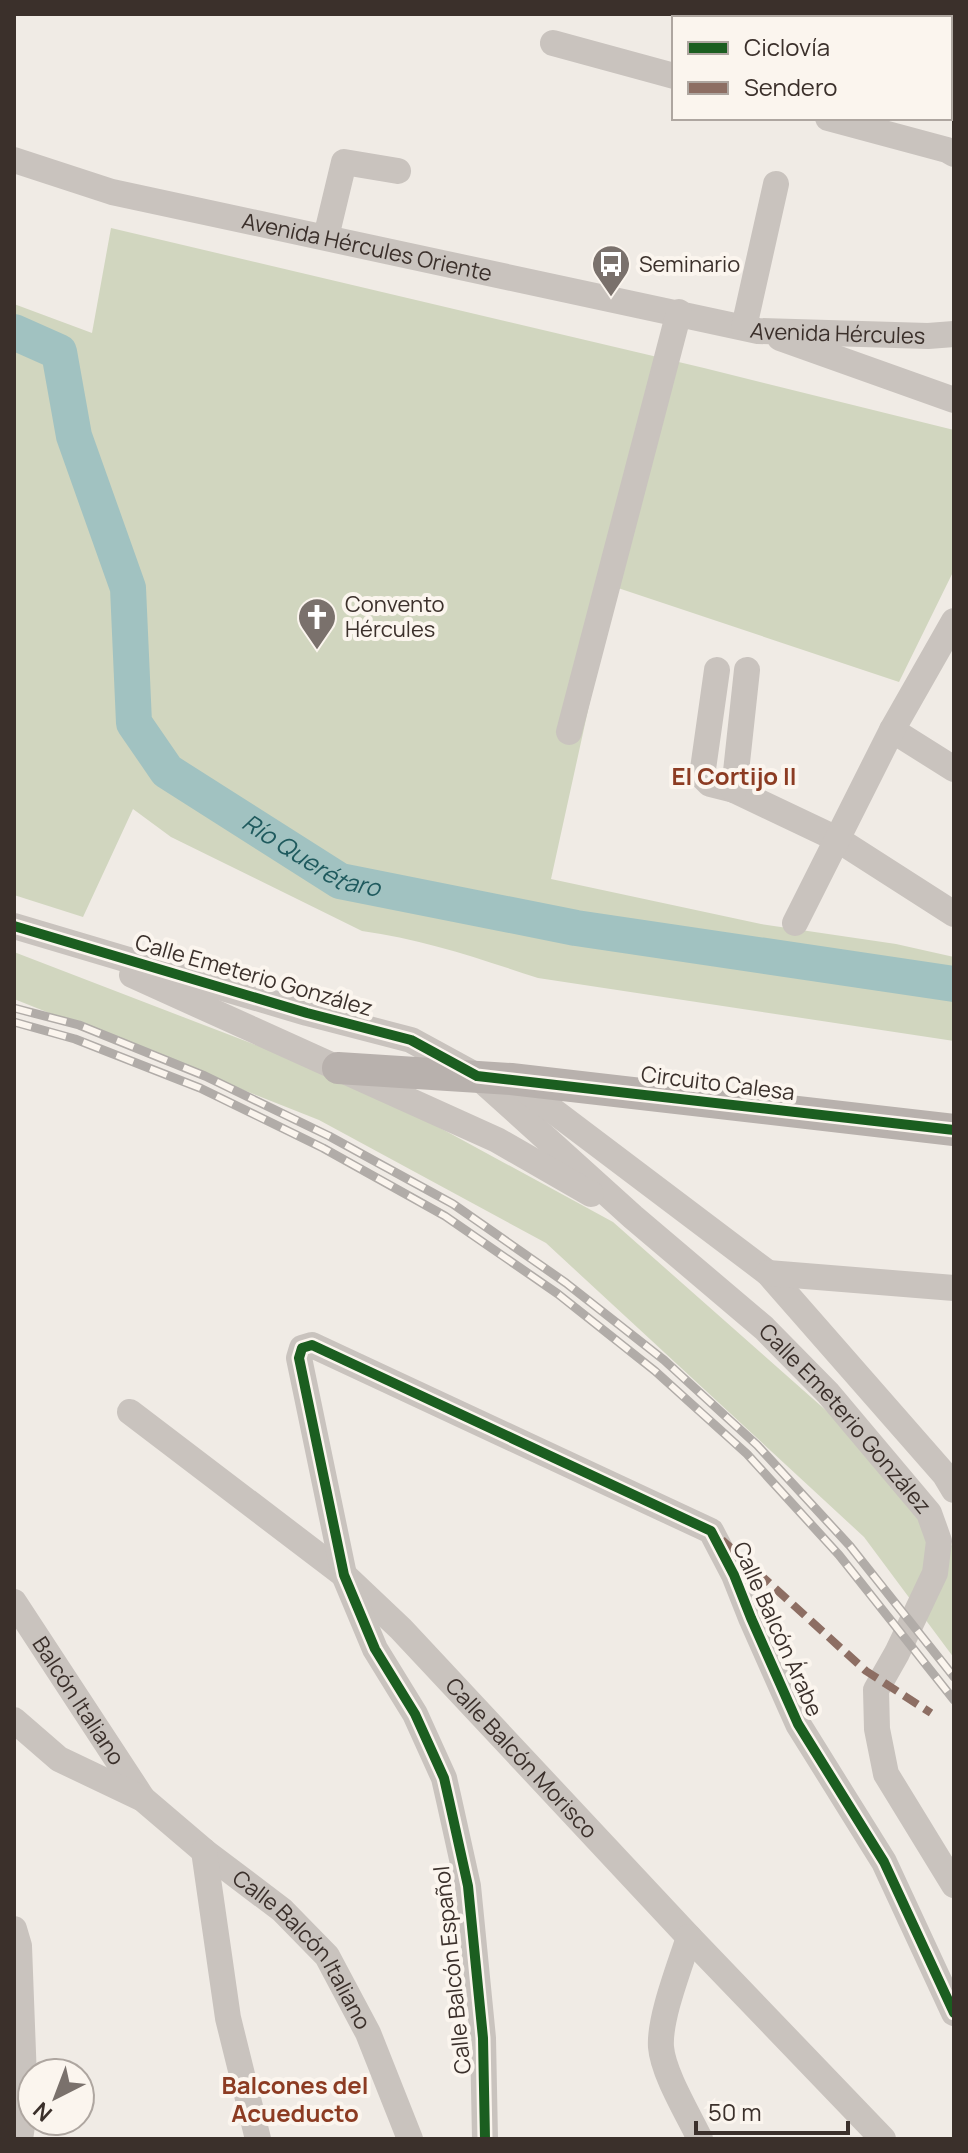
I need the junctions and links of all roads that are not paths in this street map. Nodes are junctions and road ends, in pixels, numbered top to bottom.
1 (553, 43) dead end
2 (672, 75) edge
3 (838, 120) edge
4 (952, 144) edge
5 (14, 160) edge
6 (398, 171) dead end
7 (776, 184) dead end
8 (326, 237) junction
9 (679, 312) junction
10 (741, 327) junction
11 (954, 334) edge
12 (954, 400) edge
13 (954, 621) edge
14 (717, 670) dead end
15 (747, 670) dead end
16 (892, 730) junction
17 (569, 732) dead end
18 (954, 769) edge
19 (734, 790) junction
20 (837, 839) junction
21 (954, 914) edge
22 (795, 923) dead end
23 (14, 926) edge
24 (43, 935) junction
25 (307, 1013) junction
26 (291, 1048) junction
27 (338, 1068) junction
28 (477, 1076) junction
29 (511, 1079) junction
30 (954, 1130) edge
31 (633, 1217) junction
32 (768, 1273) junction
33 (954, 1288) edge
34 (302, 1348) joint
35 (130, 1412) dead end
36 (951, 1477) edge
37 (344, 1575) junction
38 (14, 1602) edge
39 (14, 1720) edge
40 (143, 1799) junction
41 (204, 1851) junction
42 (954, 1885) edge
43 (689, 1937) junction
44 (16, 1941) edge
45 (954, 2013) edge
46 (20, 2139) edge
47 (258, 2139) edge
48 (410, 2139) edge
49 (485, 2139) edge
50 (700, 2139) edge
51 (883, 2139) edge

1 - 2 street
3 - 4 street
5 - 8 street, Avenida Hércules Oriente
6 - 8 street
7 - 10 street
8 - 9 street, Avenida Hércules Oriente
9 - 10 street, Avenida Hércules Oriente
9 - 17 street
10 - 11 street, Avenida Hércules
10 - 12 street
13 - 16 street
14 - 19 street
15 - 19 street
16 - 18 street
16 - 20 street
19 - 20 street
20 - 21 street
20 - 22 street
23 - 24 street, Calle Emeterio González
24 - 25 street, Calle Emeterio González
24 - 26 street, Calle Emeterio González
25 - 26 street
25 - 28 street, Calle Emeterio González
26 - 27 street, Calle Emeterio González
27 - 28 main road, Circuito Calesa
27 - 31 street, Calle Emeterio González
28 - 29 main road, Circuito Calesa
28 - 31 street, Calle Emeterio González
29 - 30 main road, Circuito Calesa
29 - 32 street
31 - 42 street, Calle Emeterio González
32 - 33 street
32 - 36 street
34 - 37 street, Calle Balcón Español
34 - 45 street, Calle Balcón Árabe
35 - 37 street, Calle Balcón Morisco
37 - 43 street, Calle Balcón Morisco
37 - 49 street, Calle Balcón Español
38 - 40 street, Balcón Italiano
39 - 40 street
40 - 41 street, Calle Balcón Italiano
41 - 47 street
41 - 48 street, Calle Balcón Italiano
43 - 50 street
43 - 51 street, Calle Balcón Morisco
44 - 46 street

